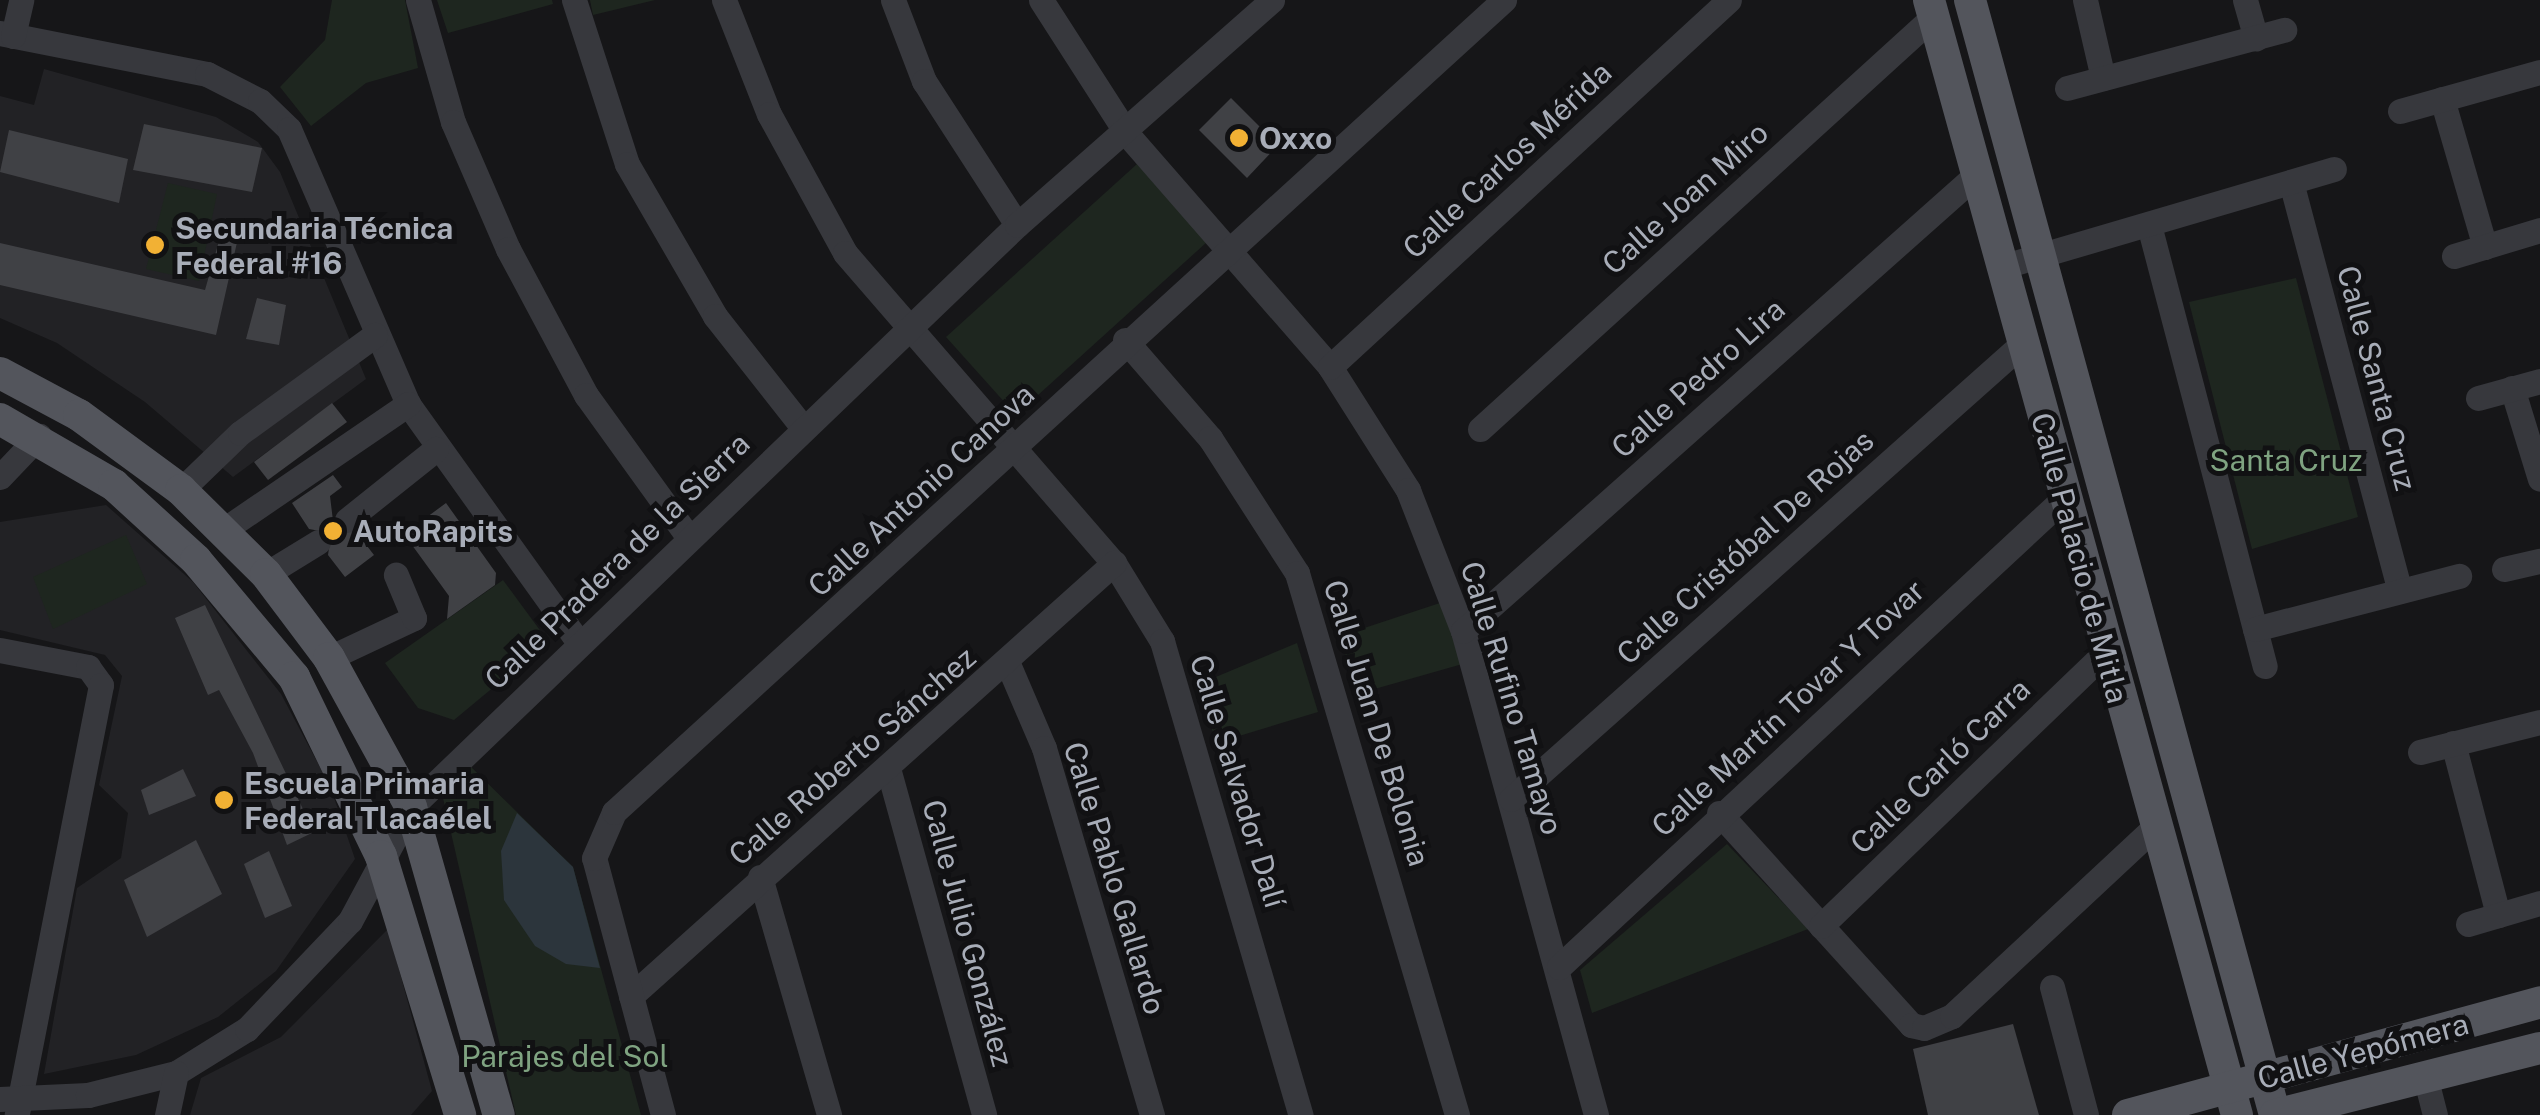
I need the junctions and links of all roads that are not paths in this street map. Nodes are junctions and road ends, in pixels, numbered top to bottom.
1 (22, 0) edge
2 (418, 0) edge
3 (574, 0) edge
4 (724, 0) edge
5 (892, 0) edge
6 (1041, 0) edge
7 (1272, 0) edge
8 (1504, 0) edge
9 (1728, 0) edge
10 (1970, 0) edge
11 (2085, 0) edge
12 (2245, 0) edge
13 (1932, 8) edge
14 (1242, 11) edge
15 (2284, 30) dead end
16 (7, 34) edge
17 (2256, 38) junction
18 (2540, 72) edge
19 (2103, 78) junction
20 (2066, 88) dead end
21 (2442, 99) junction
22 (2400, 111) dead end
23 (1126, 134) junction
24 (2334, 169) dead end
25 (1976, 174) junction
26 (2291, 182) junction
27 (1017, 225) junction
28 (2148, 226) junction
29 (2540, 230) edge
30 (2485, 246) junction
31 (1231, 250) junction
32 (2454, 256) dead end
33 (2039, 257) junction
34 (2002, 267) junction
35 (908, 332) junction
36 (375, 335) junction
37 (1125, 340) junction
38 (2022, 344) junction
39 (1330, 367) junction
40 (0, 373) edge
41 (2540, 381) edge
42 (2512, 388) junction
43 (2478, 398) dead end
44 (408, 404) junction
45 (0, 419) edge
46 (804, 428) junction
47 (1480, 429) dead end
48 (39, 436) junction
49 (436, 449) junction
50 (1014, 452) junction
51 (0, 477) edge
52 (2540, 479) edge
53 (181, 490) junction
54 (2063, 499) junction
55 (347, 520) dead end
56 (225, 529) junction
57 (687, 535) junction
58 (318, 542) dead end
59 (2540, 561) edge
60 (1114, 563) junction
61 (2504, 570) dead end
62 (266, 574) junction
63 (396, 575) dead end
64 (2459, 576) dead end
65 (2400, 591) junction
66 (2255, 628) junction
67 (1463, 630) junction
68 (576, 640) junction
69 (0, 650) edge
70 (2104, 654) junction
71 (330, 658) junction
72 (1008, 664) junction
73 (2265, 666) dead end
74 (2540, 722) edge
75 (2453, 743) junction
76 (2420, 752) dead end
77 (888, 768) junction
78 (1511, 798) junction
79 (411, 807) junction
80 (1719, 813) junction
81 (2154, 828) junction
82 (381, 856) junction
83 (760, 877) junction
84 (2540, 903) edge
85 (2498, 915) junction
86 (2468, 924) dead end
87 (1821, 926) junction
88 (1559, 967) junction
89 (2052, 987) dead end
90 (631, 996) junction
91 (2540, 1002) edge
92 (2540, 1048) edge
93 (176, 1072) junction
94 (2425, 1076) junction
95 (2265, 1078) junction
96 (2234, 1101) edge
97 (2361, 1104) edge
98 (12, 1106) edge
99 (167, 1115) edge
100 (460, 1115) edge
101 (499, 1115) edge
102 (662, 1115) edge
103 (829, 1115) edge
104 (984, 1115) edge
105 (1152, 1115) edge
106 (1301, 1115) edge
107 (1457, 1115) edge
108 (1596, 1115) edge
109 (2086, 1115) edge
110 (2128, 1115) edge
111 (2275, 1115) edge
112 (2435, 1115) edge

1 - 16 street
2 - 57 street
3 - 46 street
4 - 35 street, Calle Salvador Dalí
5 - 27 street
6 - 23 street, Calle Rufino Tamayo
7 - 14 street, Calle Pradera de la Sierra
8 - 31 street, Calle Antonio Canova
9 - 39 street, Calle Carlos Mérida
10 - 33 main road, Calle Palacio de Mitla
11 - 19 street
12 - 17 street
13 - 25 main road, Calle Palacio de Mitla
13 - 47 street, Calle Joan Miro
14 - 23 street, Calle Pradera de la Sierra
15 - 17 street
16 - 36 street
17 - 19 street
18 - 21 street
19 - 20 street
21 - 22 street
21 - 30 street
23 - 27 street, Calle Pradera de la Sierra
23 - 31 street, Calle Rufino Tamayo
24 - 26 street
25 - 34 main road, Calle Palacio de Mitla
25 - 67 street, Calle Pedro Lira
26 - 28 street
26 - 65 street, Calle Santa Cruz
27 - 35 street, Calle Pradera de la Sierra
28 - 33 street
28 - 66 street
29 - 30 street
30 - 32 street
31 - 37 street, Calle Antonio Canova
31 - 39 street, Calle Rufino Tamayo
33 - 34 street
33 - 95 main road, Calle Palacio de Mitla
34 - 38 main road, Calle Palacio de Mitla
35 - 46 street, Calle Pradera de la Sierra
35 - 50 street, Calle Salvador Dalí
36 - 44 street
36 - 53 street
37 - 50 street, Calle Antonio Canova
37 - 107 street, Calle Juan De Bolonia
38 - 54 main road, Calle Palacio de Mitla
38 - 78 street, Calle Cristóbal De Rojas
39 - 67 street, Calle Rufino Tamayo
40 - 53 main road
41 - 42 street
42 - 43 street
42 - 52 street
44 - 49 street
44 - 56 street
45 - 48 main road
46 - 57 street, Calle Pradera de la Sierra
48 - 51 street
48 - 82 main road
49 - 55 street
49 - 68 street
50 - 60 street, Calle Salvador Dalí
50 - 90 street, Calle Antonio Canova
53 - 56 main road
54 - 70 main road, Calle Palacio de Mitla
54 - 80 street, Calle Martín Tovar Y Tovar
56 - 62 main road
57 - 68 street, Calle Pradera de la Sierra
58 - 62 street
59 - 61 street
60 - 72 street, Calle Roberto Sánchez
60 - 106 street, Calle Salvador Dalí
62 - 71 main road
63 - 71 street
64 - 65 street
65 - 66 street
66 - 73 street
67 - 78 street, Calle Rufino Tamayo
68 - 79 street, Calle Pradera de la Sierra
69 - 98 street
70 - 81 main road, Calle Palacio de Mitla
70 - 87 street, Calle Carló Carra
71 - 79 main road
72 - 77 street, Calle Roberto Sánchez
72 - 105 street, Calle Pablo Gallardo
74 - 75 street
75 - 76 street
75 - 85 street
77 - 83 street, Calle Roberto Sánchez
77 - 104 street, Calle Julio González
78 - 88 street, Calle Rufino Tamayo
79 - 82 street, Calle Pradera de la Sierra
79 - 101 main road
80 - 87 street
80 - 88 street, Calle Martín Tovar Y Tovar
81 - 87 street
81 - 96 main road, Calle Palacio de Mitla
82 - 93 street, Calle Pradera de la Sierra
82 - 100 main road
83 - 90 street, Calle Roberto Sánchez
83 - 103 street
84 - 85 street
85 - 86 street
88 - 108 street, Calle Rufino Tamayo
89 - 109 street
90 - 102 street, Calle Antonio Canova
91 - 95 main road, Calle Yepómera
92 - 94 main road, Calle Yepómera
93 - 98 street, Calle Pradera de la Sierra
93 - 99 street
94 - 97 main road, Calle Yepómera
94 - 112 street
95 - 96 main road, Calle Yepómera
95 - 111 main road, Calle Palacio de Mitla
96 - 110 main road, Calle Yepómera
97 - 111 main road, Calle Yepómera

